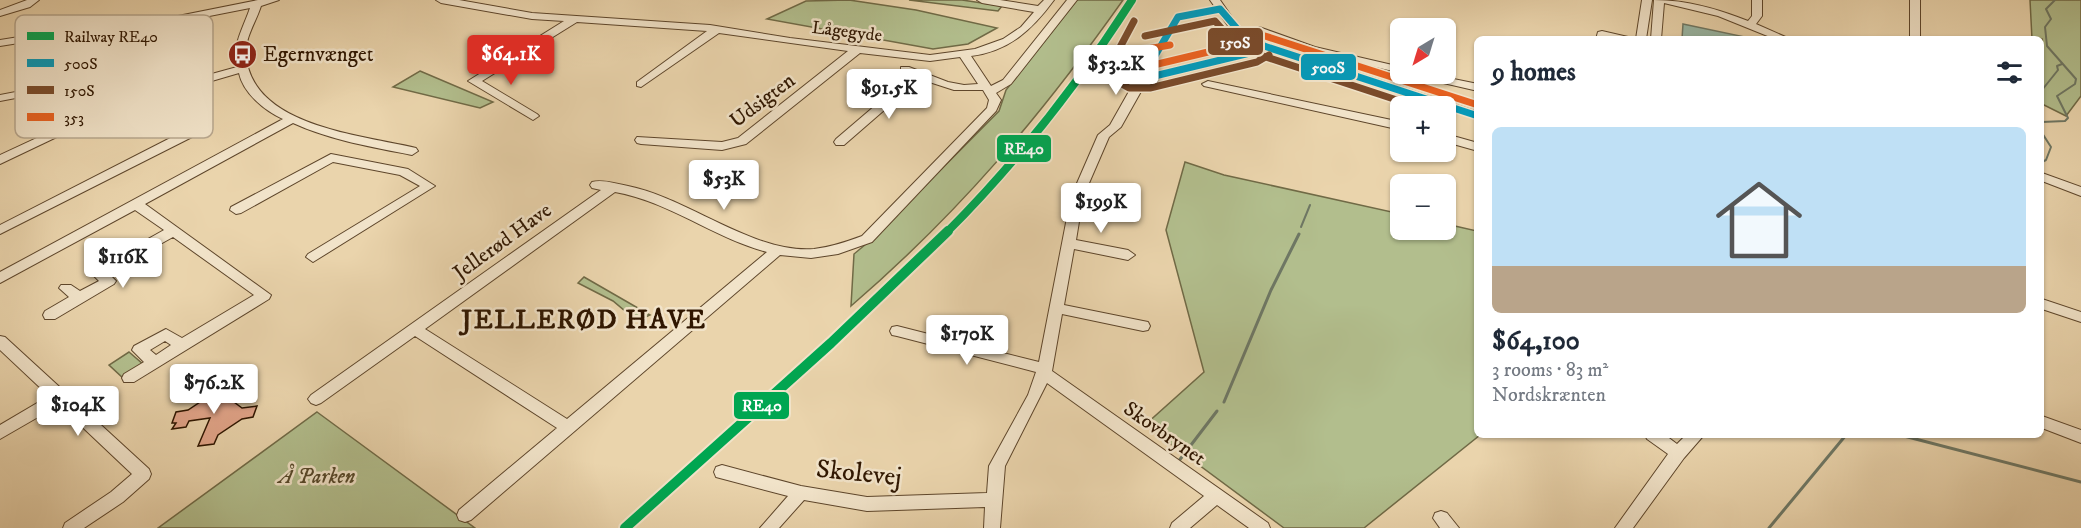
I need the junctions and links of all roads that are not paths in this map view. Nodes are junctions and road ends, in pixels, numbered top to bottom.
1 (34, 0) edge
2 (274, 0) edge
3 (441, 0) edge
4 (982, 0) edge
5 (1049, 0) edge
6 (1072, 0) edge
7 (1647, 0) edge
8 (1659, 0) edge
9 (1664, 0) edge
10 (1757, 0) edge
11 (1915, 0) edge
12 (256, 4) junction
13 (1218, 4) edge
14 (1038, 6) edge
15 (0, 13) edge
16 (200, 15) edge
17 (573, 20) junction
18 (1751, 24) junction
19 (717, 29) junction
20 (1259, 30) dead end
21 (1641, 36) edge
22 (1656, 36) edge
23 (1778, 36) edge
24 (1915, 36) edge
25 (15, 41) edge
26 (0, 43) edge
27 (857, 50) junction
28 (964, 54) junction
29 (1390, 67) edge
30 (242, 69) junction
31 (905, 69) dead end
32 (919, 74) junction
33 (213, 77) edge
34 (1142, 79) dead end
35 (1456, 83) edge
36 (640, 84) dead end
37 (1208, 84) dead end
38 (1474, 87) edge
39 (988, 89) junction
40 (15, 95) edge
41 (0, 98) edge
42 (1463, 111) junction
43 (1474, 115) edge
44 (533, 116) dead end
45 (1456, 116) edge
46 (290, 120) junction
47 (1390, 124) edge
48 (46, 138) edge
49 (180, 138) edge
50 (641, 140) dead end
51 (1456, 141) edge
52 (840, 142) dead end
53 (1474, 146) edge
54 (394, 147) junction
55 (412, 151) dead end
56 (0, 160) edge
57 (373, 166) junction
58 (2044, 178) edge
59 (597, 185) dead end
60 (614, 187) junction
61 (2081, 192) edge
62 (137, 205) junction
63 (236, 210) dead end
64 (0, 230) edge
65 (174, 231) junction
66 (1068, 243) junction
67 (775, 252) junction
68 (1128, 255) dead end
69 (314, 258) dead end
70 (0, 278) edge
71 (66, 288) dead end
72 (80, 298) junction
73 (2044, 305) edge
74 (1056, 309) junction
75 (50, 315) dead end
76 (2081, 317) edge
77 (1143, 326) dead end
78 (414, 329) junction
79 (897, 331) dead end
80 (0, 341) edge
81 (1044, 371) junction
82 (129, 378) dead end
83 (60, 397) junction
84 (316, 399) dead end
85 (2044, 423) edge
86 (569, 428) junction
87 (0, 433) edge
88 (2081, 436) edge
89 (1657, 438) edge
90 (1693, 438) edge
91 (1678, 453) junction
92 (722, 472) dead end
93 (801, 493) junction
94 (1217, 495) junction
95 (993, 500) junction
96 (465, 515) dead end
97 (71, 528) edge
98 (768, 528) edge
99 (992, 528) edge
100 (1178, 528) edge
101 (1262, 528) edge
102 (1623, 528) edge

1 - 15 street
2 - 12 street
3 - 17 street, Lågegyde
4 - 14 street
5 - 14 street, Lågegyde
6 - 39 street
7 - 21 street
8 - 22 street
9 - 18 street
10 - 18 street
11 - 24 street
12 - 16 street
12 - 30 street
13 - 42 street
14 - 28 street, Lågegyde
14 - 28 street, Lågegyde
17 - 19 street, Lågegyde
17 - 44 street
18 - 23 street
19 - 27 street, Lågegyde
19 - 36 street
20 - 29 street
25 - 26 street
27 - 28 street, Lågegyde
27 - 50 street, Udsigten
28 - 39 street
30 - 33 street
30 - 46 street
31 - 32 street
32 - 39 street
32 - 52 street
34 - 66 street
35 - 38 street
37 - 47 street
39 - 67 street
40 - 41 street
42 - 43 street
42 - 45 street
46 - 54 street
46 - 62 street
48 - 56 street
49 - 64 street
51 - 53 street
54 - 55 street
54 - 57 street
57 - 63 street
57 - 69 street
58 - 61 street
59 - 60 street
60 - 67 street
60 - 78 street, Jellerød Have
62 - 65 street
62 - 70 street
65 - 72 street
65 - 82 street
66 - 68 street
66 - 74 street
67 - 86 street
71 - 72 street
72 - 75 street
73 - 76 street
74 - 77 street
74 - 81 street
78 - 84 street, Jellerød Have
78 - 86 street
79 - 81 street
80 - 83 street
81 - 94 street, Skovbrynet
81 - 95 street
83 - 87 street
83 - 97 street
85 - 88 street
86 - 96 street
89 - 91 street
90 - 91 street
91 - 102 street
92 - 93 street, Skolevej
93 - 95 street, Skolevej
93 - 98 street
94 - 100 street
94 - 101 street, Skovbrynet
95 - 99 street

